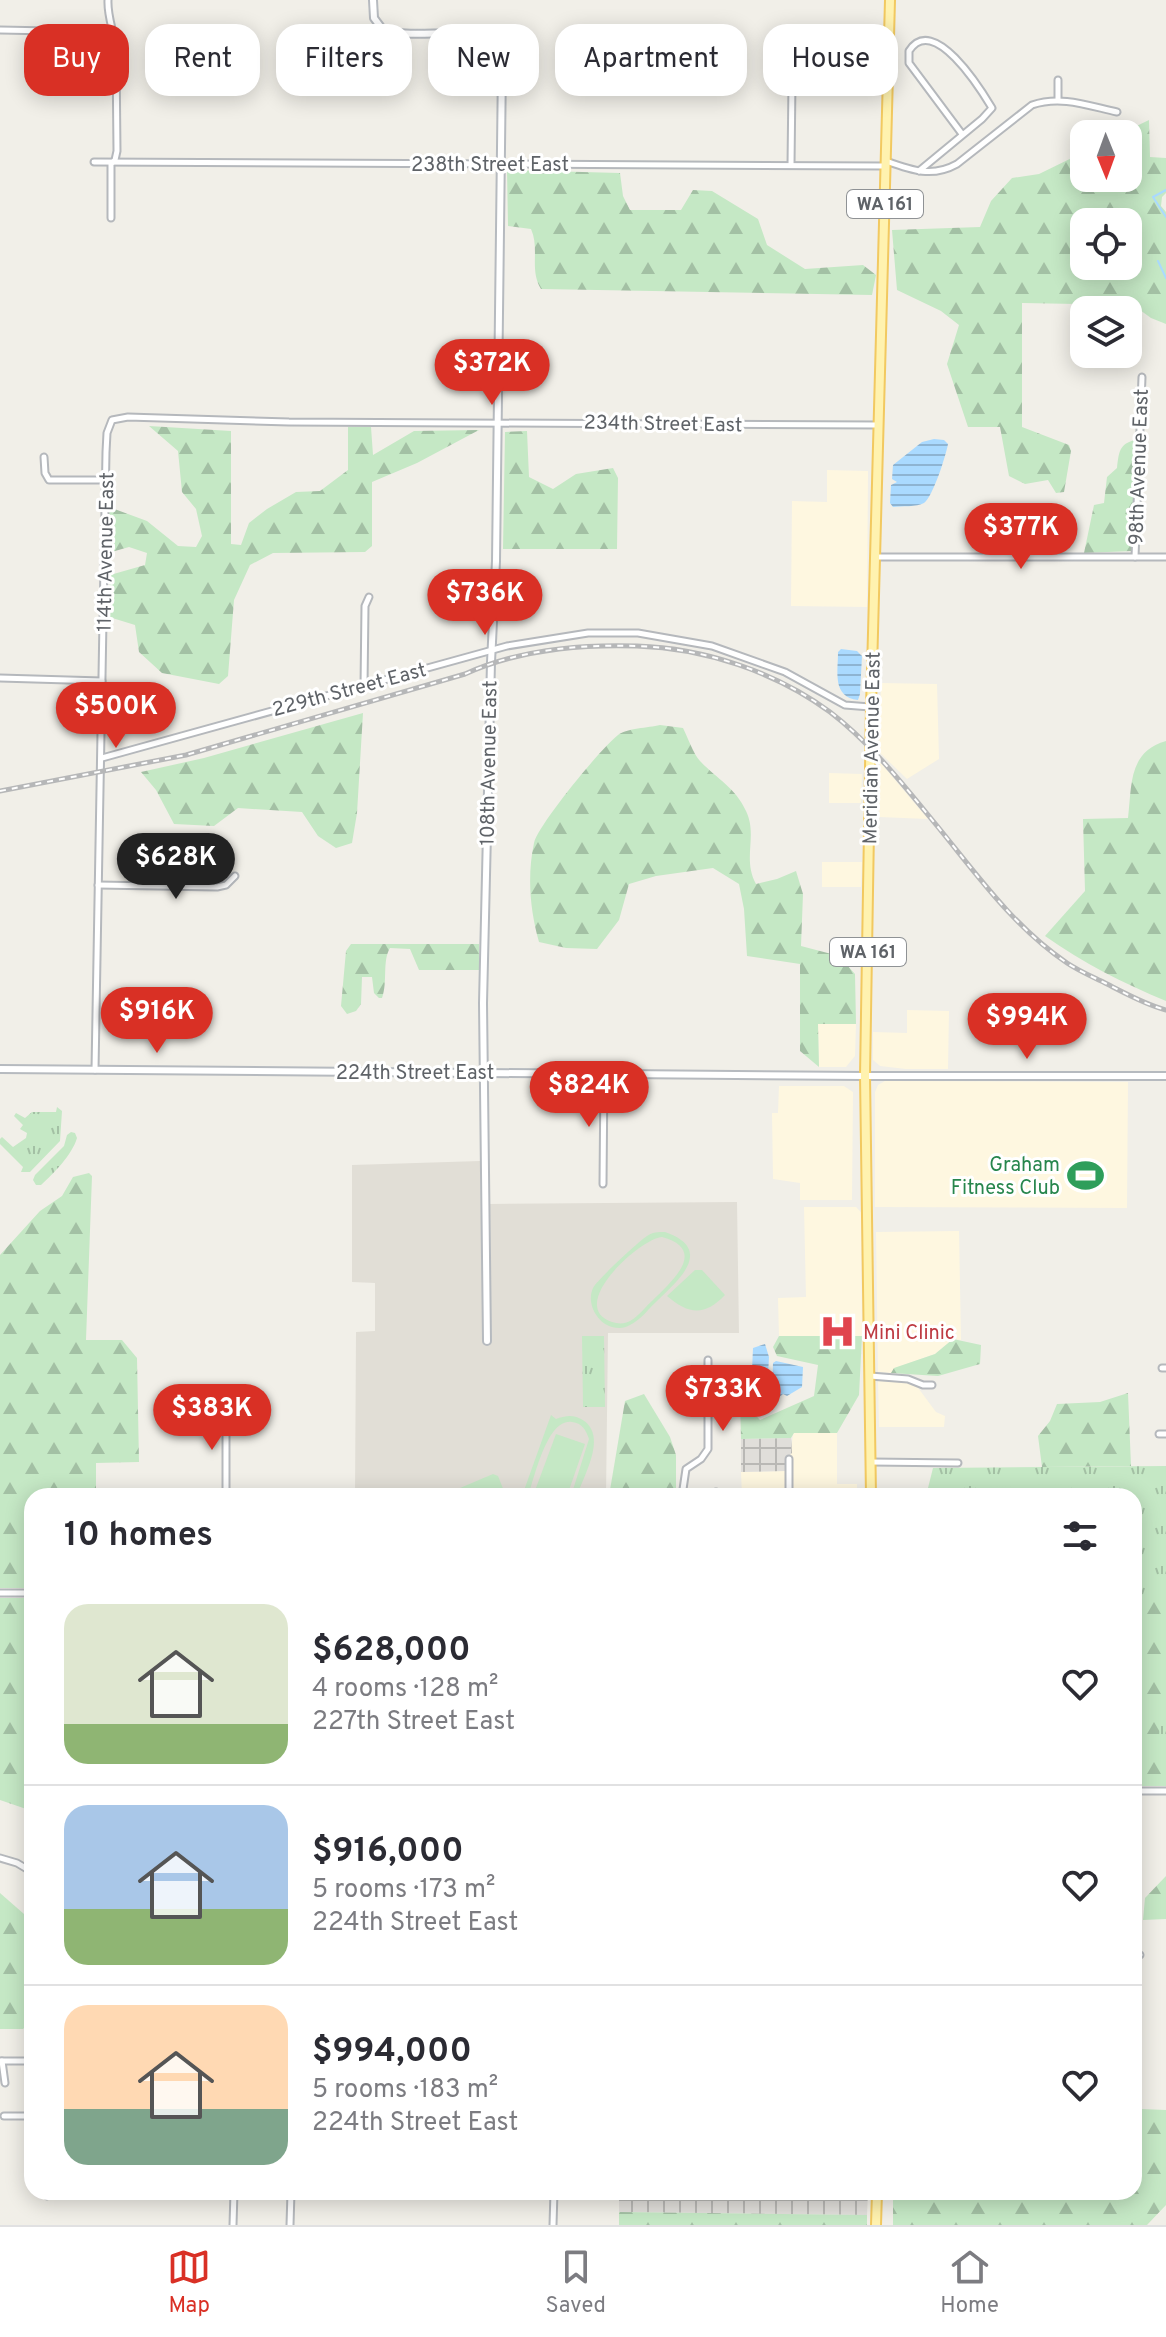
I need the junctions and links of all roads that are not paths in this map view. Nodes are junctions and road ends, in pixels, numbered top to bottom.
1 (108, 0) edge
2 (373, 0) edge
3 (890, 0) edge
4 (111, 24) edge
5 (0, 30) edge
6 (24, 30) edge
7 (1058, 80) dead end
8 (116, 96) edge
9 (792, 96) edge
10 (1058, 100) junction
11 (1117, 112) dead end
12 (962, 134) junction
13 (115, 160) junction
14 (94, 162) dead end
15 (886, 163) junction
16 (500, 164) junction
17 (791, 165) junction
18 (919, 171) junction
19 (111, 218) dead end
20 (1142, 377) dead end
21 (112, 420) joint
22 (496, 421) junction
23 (879, 425) junction
24 (44, 457) dead end
25 (106, 480) junction
26 (876, 557) junction
27 (1135, 557) junction
28 (1166, 557) edge
29 (369, 597) dead end
30 (492, 650) junction
31 (0, 678) edge
32 (102, 681) junction
33 (364, 686) junction
34 (871, 707) junction
35 (102, 758) junction
36 (235, 876) dead end
37 (98, 885) junction
38 (0, 1069) edge
39 (95, 1070) junction
40 (485, 1072) junction
41 (604, 1073) junction
42 (865, 1076) junction
43 (1166, 1076) edge
44 (603, 1184) dead end
45 (487, 1341) dead end
46 (708, 1360) dead end
47 (870, 1376) junction
48 (932, 1385) dead end
49 (226, 1408) dead end
50 (789, 1459) dead end
51 (871, 1462) junction
52 (958, 1463) dead end
53 (226, 1488) edge
54 (683, 1488) edge
55 (789, 1488) edge
56 (871, 1488) edge
57 (0, 1593) edge
58 (24, 1593) edge
59 (1142, 1791) edge
60 (1166, 1791) edge
61 (0, 1858) edge
62 (24, 1867) edge
63 (1, 2061) edge
64 (24, 2061) edge
65 (5, 2083) dead end
66 (4, 2116) dead end
67 (24, 2116) edge
68 (234, 2200) edge
69 (291, 2200) edge
70 (554, 2200) edge
71 (877, 2200) edge
72 (233, 2225) edge
73 (290, 2225) edge
74 (553, 2225) edge
75 (876, 2225) edge

1 - 4 street
2 - 16 street, 108th Avenue East
3 - 15 main road, Meridian Avenue East / WA 161
5 - 6 street
7 - 10 street
8 - 13 street
9 - 17 street
10 - 11 street
10 - 18 street
12 - 12 street
12 - 18 street
13 - 14 street, 238th Street East
13 - 16 street, 238th Street East
13 - 19 street
15 - 17 street, 238th Street East
15 - 18 street, 238th Street East
15 - 23 main road, Meridian Avenue East / WA 161
16 - 17 street, 238th Street East
16 - 22 street, 108th Avenue East
20 - 27 street, 98th Avenue East
21 - 22 street, 234th Street East
21 - 25 street, 114th Avenue East
22 - 23 street, 234th Street East
22 - 30 street, 108th Avenue East
23 - 26 main road, Meridian Avenue East / WA 161
24 - 25 street
25 - 32 street, 114th Avenue East
26 - 27 street
26 - 34 main road, Meridian Avenue East / WA 161
27 - 28 street
29 - 33 street
30 - 33 street, 229th Street East
30 - 34 street, 229th Street East
30 - 40 street, 108th Avenue East
31 - 32 street
32 - 35 street, 114th Avenue East
33 - 35 street, 229th Street East
34 - 42 main road, Meridian Avenue East / WA 161
35 - 37 street, 114th Avenue East
36 - 37 street
37 - 39 street, 114th Avenue East
38 - 39 street, 224th Street East
39 - 40 street, 224th Street East
40 - 41 street, 224th Street East
40 - 45 street, 108th Avenue East
41 - 42 street, 224th Street East
41 - 44 street
42 - 43 street, 224th Street East
42 - 47 main road, Meridian Avenue East / WA 161
46 - 54 street
47 - 48 street
47 - 51 main road, Meridian Avenue East / WA 161
49 - 53 street
50 - 55 street
51 - 52 street
51 - 56 main road, Meridian Avenue East / WA 161
57 - 58 street
59 - 60 street
61 - 62 street
63 - 64 street
63 - 65 street
66 - 67 street
68 - 72 street
69 - 73 street
70 - 74 street
71 - 75 main road

